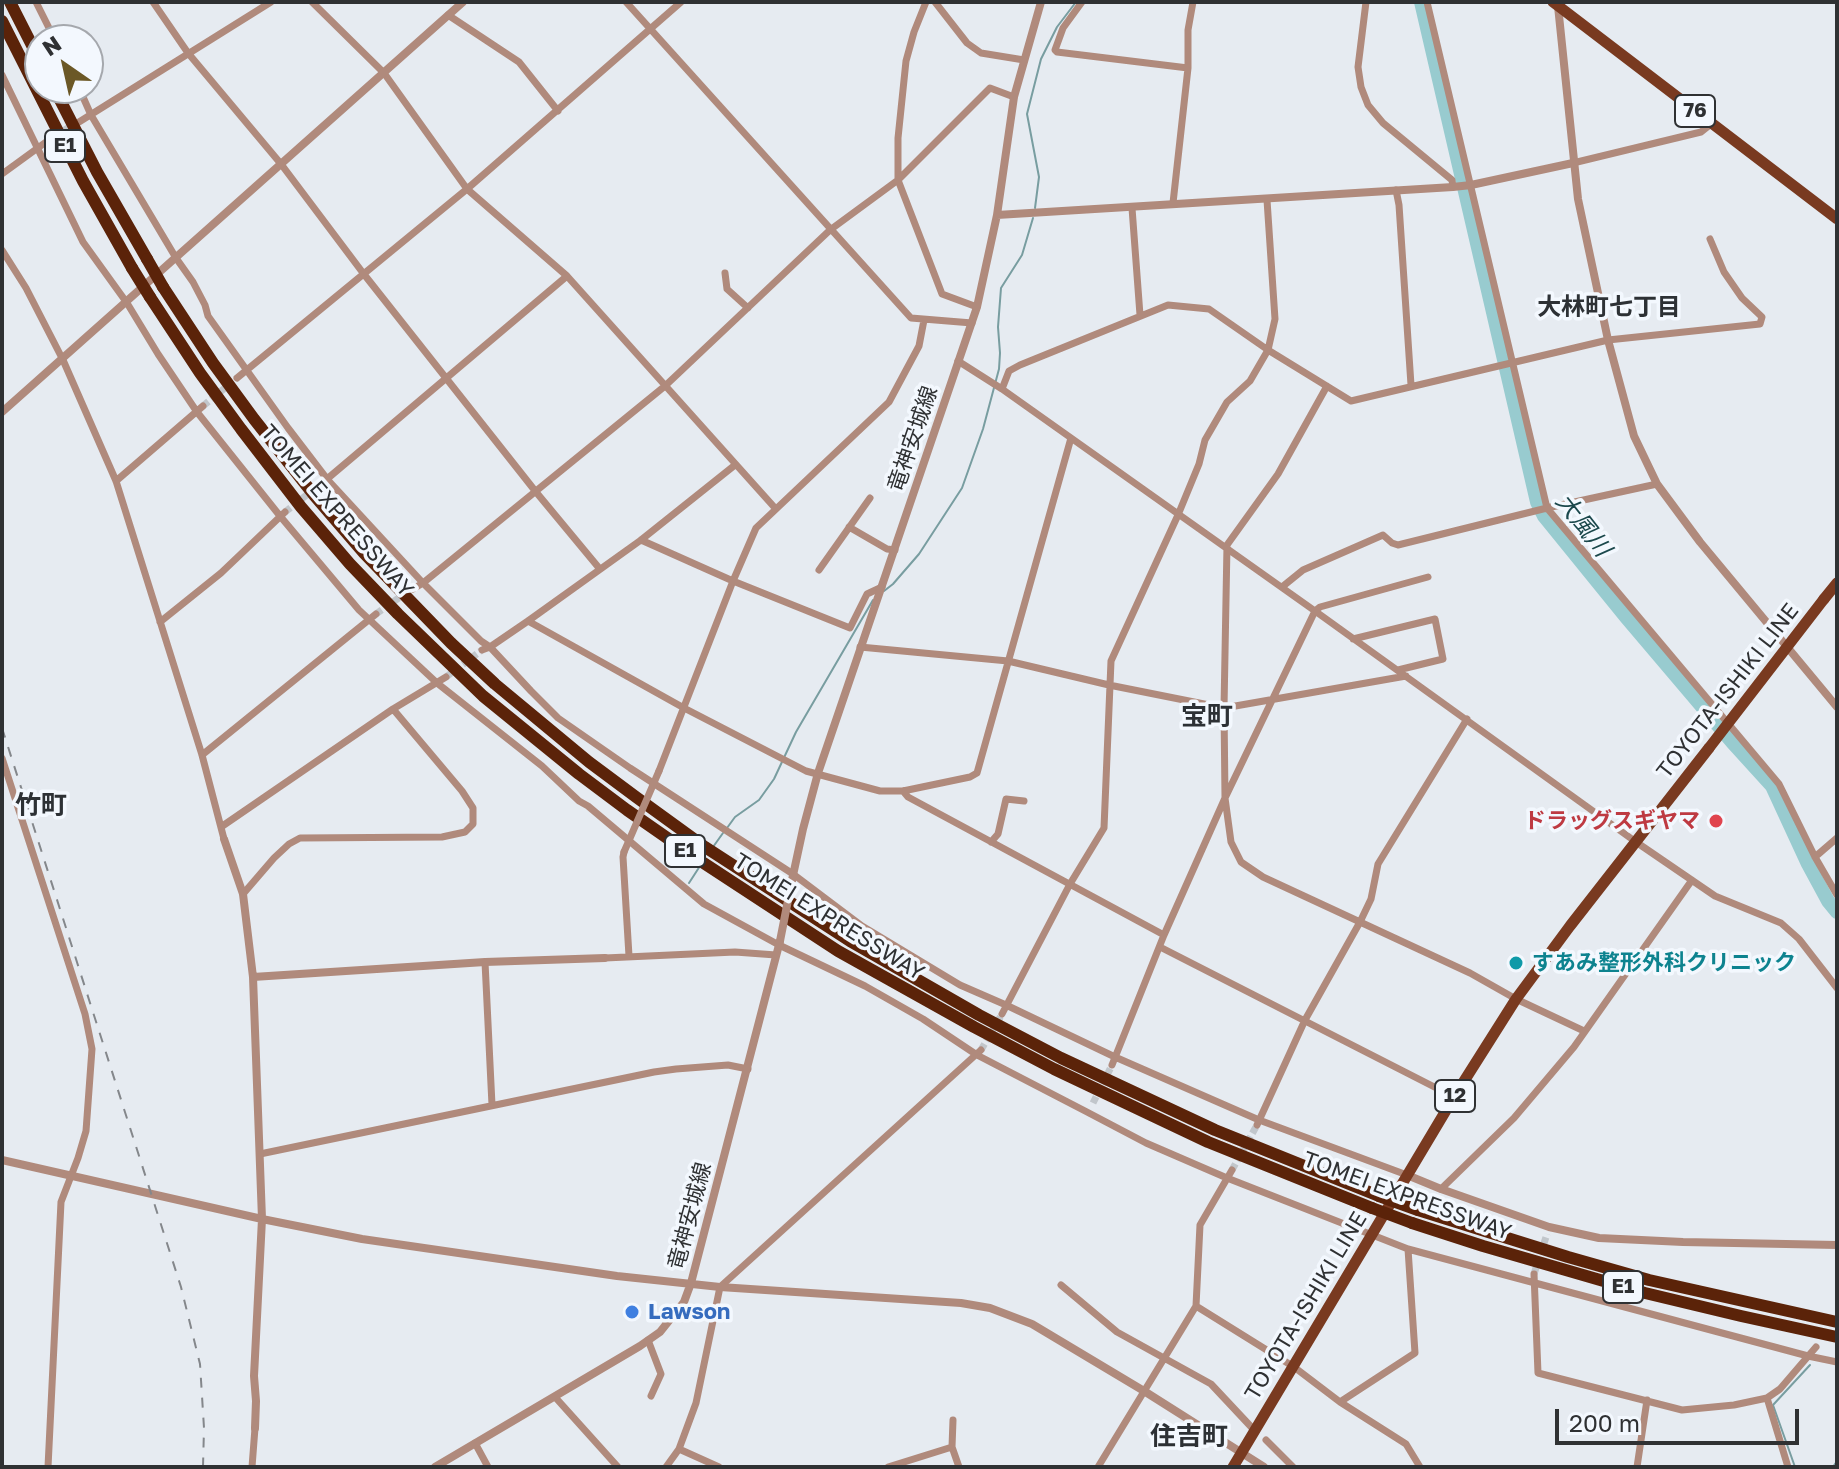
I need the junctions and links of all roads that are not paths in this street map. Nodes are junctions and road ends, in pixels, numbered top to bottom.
1 (10, 2) edge
2 (36, 2) edge
3 (153, 2) edge
4 (271, 2) edge
5 (312, 2) edge
6 (463, 2) edge
7 (626, 2) edge
8 (681, 2) edge
9 (926, 2) edge
10 (935, 2) edge
11 (1041, 2) edge
12 (1082, 2) edge
13 (1193, 2) edge
14 (1366, 2) edge
15 (1427, 2) edge
16 (1556, 3) edge
17 (448, 15) junction
18 (2, 21) edge
19 (47, 24) edge
20 (650, 29) junction
21 (24, 30) edge
22 (188, 53) junction
23 (1024, 60) junction
24 (1188, 68) junction
25 (384, 73) junction
26 (2, 75) edge
27 (1014, 97) junction
28 (62, 104) edge
29 (86, 104) edge
30 (558, 111) junction
31 (91, 115) junction
32 (79, 122) tunnel mouth
33 (1711, 124) junction
34 (46, 142) tunnel mouth
35 (37, 148) junction
36 (1573, 163) junction
37 (281, 164) junction
38 (2, 174) edge
39 (898, 180) junction
40 (1471, 185) junction
41 (1453, 187) junction
42 (467, 189) junction
43 (1396, 190) junction
44 (1267, 200) junction
45 (1173, 203) junction
46 (1132, 208) junction
47 (997, 215) junction
48 (1837, 219) edge
49 (830, 230) junction
50 (1710, 239) dead end
51 (2, 250) edge
52 (176, 258) junction
53 (363, 273) junction
54 (725, 273) dead end
55 (567, 276) junction
56 (127, 303) junction
57 (977, 307) junction
58 (748, 308) junction
59 (1140, 315) junction
60 (924, 320) junction
61 (972, 323) junction
62 (1608, 340) junction
63 (1268, 350) junction
64 (63, 360) junction
65 (958, 361) junction
66 (1513, 362) junction
67 (246, 371) junction
68 (237, 378) tunnel mouth
69 (447, 378) junction
70 (1411, 385) junction
71 (665, 386) junction
72 (1327, 386) junction
73 (1002, 389) junction
74 (200, 409) junction
75 (2, 412) edge
76 (1071, 438) junction
77 (735, 465) junction
78 (327, 479) junction
79 (116, 481) junction
80 (1657, 484) junction
81 (536, 492) junction
82 (870, 498) dead end
83 (775, 508) junction
84 (1547, 508) junction
85 (282, 514) junction
86 (1178, 515) junction
87 (849, 527) junction
88 (641, 540) junction
89 (1227, 549) junction
90 (895, 550) junction
91 (599, 568) junction
92 (819, 570) dead end
93 (1428, 577) dead end
94 (733, 581) junction
95 (423, 583) junction
96 (1837, 584) edge
97 (882, 587) junction
98 (1282, 587) junction
99 (413, 589) tunnel mouth
100 (1315, 611) junction
101 (376, 614) tunnel mouth
102 (368, 619) junction
103 (528, 621) junction
104 (160, 622) junction
105 (1353, 639) junction
106 (860, 647) junction
107 (486, 649) junction
108 (1008, 661) junction
109 (1398, 670) junction
110 (1406, 676) junction
111 (446, 677) tunnel mouth
112 (437, 683) junction
113 (1109, 685) junction
114 (1271, 700) junction
115 (1837, 707) edge
116 (684, 708) junction
117 (1224, 708) junction
118 (393, 709) junction
119 (1467, 719) junction
120 (202, 755) junction
121 (2, 758) edge
122 (818, 773) junction
123 (903, 791) junction
124 (1225, 798) junction
125 (1024, 801) dead end
126 (221, 827) junction
127 (1837, 838) edge
128 (224, 839) joint
129 (991, 842) junction
130 (1636, 842) junction
131 (1815, 857) junction
132 (793, 877) junction
133 (1692, 880) junction
134 (1070, 884) junction
135 (243, 894) junction
136 (1837, 895) edge
137 (1360, 922) junction
138 (1164, 935) junction
139 (778, 947) junction
140 (1160, 947) junction
141 (629, 956) junction
142 (605, 958) joint
143 (485, 962) junction
144 (253, 977) junction
145 (1837, 988) edge
146 (1516, 999) junction
147 (1006, 1005) junction
148 (1002, 1014) tunnel mouth
149 (1305, 1020) junction
150 (1584, 1031) junction
151 (979, 1052) junction
152 (1114, 1061) junction
153 (748, 1069) junction
154 (1454, 1097) junction
155 (1093, 1103) tunnel mouth
156 (492, 1105) junction
157 (1087, 1112) junction
158 (1258, 1122) junction
159 (260, 1154) junction
160 (2, 1160) edge
161 (1229, 1174) junction
162 (1407, 1175) junction
163 (70, 1176) junction
164 (1441, 1189) junction
165 (262, 1219) junction
166 (1372, 1234) junction
167 (1837, 1245) edge
168 (1408, 1249) junction
169 (1534, 1274) tunnel mouth
170 (691, 1283) junction
171 (1534, 1283) junction
172 (1061, 1285) dead end
173 (720, 1287) junction
174 (1196, 1306) junction
175 (1837, 1322) edge
176 (1837, 1337) edge
177 (648, 1340) junction
178 (1816, 1347) dead end
179 (1808, 1356) junction
180 (1163, 1358) junction
181 (1837, 1362) edge
182 (1294, 1367) junction
183 (1144, 1391) junction
184 (651, 1396) dead end
185 (555, 1397) junction
186 (1767, 1398) junction
187 (1647, 1400) junction
188 (1340, 1402) junction
189 (953, 1420) dead end
190 (255, 1428) joint
191 (1255, 1431) junction
192 (1266, 1440) dead end
193 (475, 1443) junction
194 (952, 1447) junction
195 (679, 1449) junction
196 (1242, 1452) junction
197 (48, 1467) edge
198 (252, 1467) edge
199 (435, 1467) edge
200 (488, 1467) edge
201 (618, 1467) edge
202 (666, 1467) edge
203 (719, 1467) edge
204 (888, 1467) edge
205 (959, 1467) edge
206 (1098, 1467) edge
207 (1233, 1467) edge
208 (1264, 1467) edge
209 (1293, 1467) edge
210 (1420, 1467) edge
211 (1637, 1467) edge
212 (1788, 1467) edge

1 - 21 highway
2 - 19 street
3 - 22 street
4 - 22 street
5 - 25 street
6 - 17 street
7 - 20 street
8 - 20 street
9 - 39 street
10 - 23 street
11 - 23 street, 竜神安城線
12 - 24 street
13 - 24 street
14 - 41 street
15 - 40 street
16 - 33 main road, 76
16 - 36 street
17 - 25 street
17 - 30 street
18 - 176 highway, TOMEI EXPRESSWAY / E1, bridge
20 - 30 street
20 - 49 street
22 - 31 street
22 - 37 street
23 - 27 street, 竜神安城線
24 - 45 street
25 - 37 street
25 - 42 street
26 - 35 street
27 - 39 street
27 - 47 street, 竜神安城線
28 - 175 highway, TOMEI EXPRESSWAY / E1, bridge
29 - 31 street
30 - 42 street
31 - 32 street
31 - 52 street
33 - 36 street
33 - 48 main road, 76
34 - 35 street
35 - 38 street
35 - 56 street
36 - 40 street
36 - 62 street
37 - 52 street
37 - 53 street
39 - 49 street
39 - 57 street
40 - 41 street
40 - 66 street
41 - 43 street
42 - 53 street
42 - 55 street
43 - 44 street
43 - 70 street
44 - 45 street
44 - 63 street
45 - 46 street
46 - 47 street
46 - 59 street
47 - 57 street, 竜神安城線
49 - 58 street
49 - 60 street
50 - 62 street
51 - 64 street
52 - 56 street
52 - 67 street
53 - 67 street
53 - 69 street
54 - 58 street
55 - 69 street
55 - 71 street
56 - 64 street
56 - 74 street
57 - 61 street, 竜神安城線
58 - 71 street
59 - 63 street
59 - 73 street
60 - 61 street
60 - 83 street
61 - 65 street, 竜神安城線
62 - 66 street
62 - 80 street
63 - 72 street
63 - 86 street
64 - 75 street
64 - 79 street
65 - 73 street
65 - 90 street, 竜神安城線
66 - 70 street
66 - 84 street
67 - 68 street
67 - 78 street
69 - 78 street
69 - 81 street
70 - 72 street
71 - 77 street
71 - 81 street
72 - 89 street
73 - 76 street
74 - 79 street
74 - 85 street
76 - 86 street
76 - 108 street
77 - 83 street
77 - 88 street
78 - 95 street
79 - 104 street
80 - 84 street
80 - 115 street
81 - 91 street
81 - 95 street
82 - 87 street
83 - 94 street
84 - 98 street
84 - 131 street
85 - 102 street
85 - 104 street
86 - 89 street
86 - 113 street
87 - 90 street
87 - 92 street
88 - 91 street
88 - 94 street
89 - 98 street
89 - 117 street
90 - 97 street, 竜神安城線
91 - 103 street
93 - 100 street
94 - 97 street
94 - 116 street
95 - 99 street
95 - 107 street
96 - 130 main road, TOYOTA-ISHIKI LINE / 12, bridge
97 - 106 street, 竜神安城線
98 - 100 street
100 - 105 street
100 - 114 street
101 - 102 street
102 - 112 street
102 - 120 street
103 - 107 street
103 - 116 street
104 - 120 street
105 - 109 street
105 - 109 street
106 - 108 street
106 - 122 street, 竜神安城線
107 - 132 street
108 - 113 street
108 - 123 street
109 - 110 street
110 - 114 street
110 - 119 street
111 - 112 street
112 - 118 street
112 - 139 street
113 - 117 street
113 - 134 street
114 - 117 street
114 - 124 street
116 - 122 street
116 - 141 street, bridge
117 - 124 street
118 - 126 street
118 - 135 street
119 - 130 street
119 - 137 street
120 - 126 street
121 - 163 street
122 - 123 street
122 - 132 street, 竜神安城線
123 - 129 street
124 - 137 street
124 - 138 street
125 - 129 street
126 - 128 street
127 - 131 street
128 - 135 street
129 - 134 street
130 - 133 street
130 - 146 main road, TOYOTA-ISHIKI LINE / 12
131 - 136 street
132 - 139 street, 竜神安城線, bridge
132 - 147 street
133 - 145 street
133 - 150 street
134 - 138 street
134 - 147 street
135 - 144 street
137 - 146 street
137 - 149 street
138 - 140 street
139 - 141 street
139 - 151 street
139 - 153 street, 竜神安城線
140 - 149 street
140 - 152 street
141 - 142 street
142 - 143 street
143 - 144 street
143 - 156 street
144 - 159 street
146 - 150 street
146 - 154 main road, TOYOTA-ISHIKI LINE / 12
147 - 148 street
147 - 152 street
149 - 154 street
149 - 158 street
150 - 164 street
151 - 157 street
151 - 173 street
152 - 158 street
153 - 156 street
153 - 170 street, 竜神安城線
154 - 162 main road, TOYOTA-ISHIKI LINE / 12
155 - 157 street
156 - 159 street
157 - 161 street
158 - 162 street
159 - 165 street
160 - 163 street
161 - 166 street
161 - 174 street
162 - 164 street
162 - 166 main road, TOYOTA-ISHIKI LINE / 12
163 - 165 street
163 - 197 street
164 - 167 street
165 - 170 street
165 - 190 street
166 - 168 street
166 - 182 main road, TOYOTA-ISHIKI LINE / 12
168 - 171 street
168 - 188 street
169 - 171 street
170 - 173 street
170 - 177 street, 竜神安城線
171 - 179 street
171 - 187 street
172 - 180 street
173 - 183 street
173 - 195 street
174 - 180 street
174 - 182 street
177 - 184 street
177 - 185 street, 竜神安城線
178 - 179 street
179 - 181 street
179 - 186 street
180 - 183 street
180 - 191 street
182 - 188 street
182 - 191 main road, TOYOTA-ISHIKI LINE / 12
183 - 196 street
183 - 206 street
185 - 193 street, 竜神安城線
185 - 201 street
186 - 187 street
186 - 212 street
187 - 211 street
188 - 210 street
189 - 194 street
190 - 198 street
191 - 196 main road, TOYOTA-ISHIKI LINE / 12
192 - 209 street
193 - 199 street, 竜神安城線
193 - 200 street
194 - 204 street
194 - 205 street
195 - 202 street
195 - 203 street
196 - 207 main road, TOYOTA-ISHIKI LINE / 12
196 - 208 street

